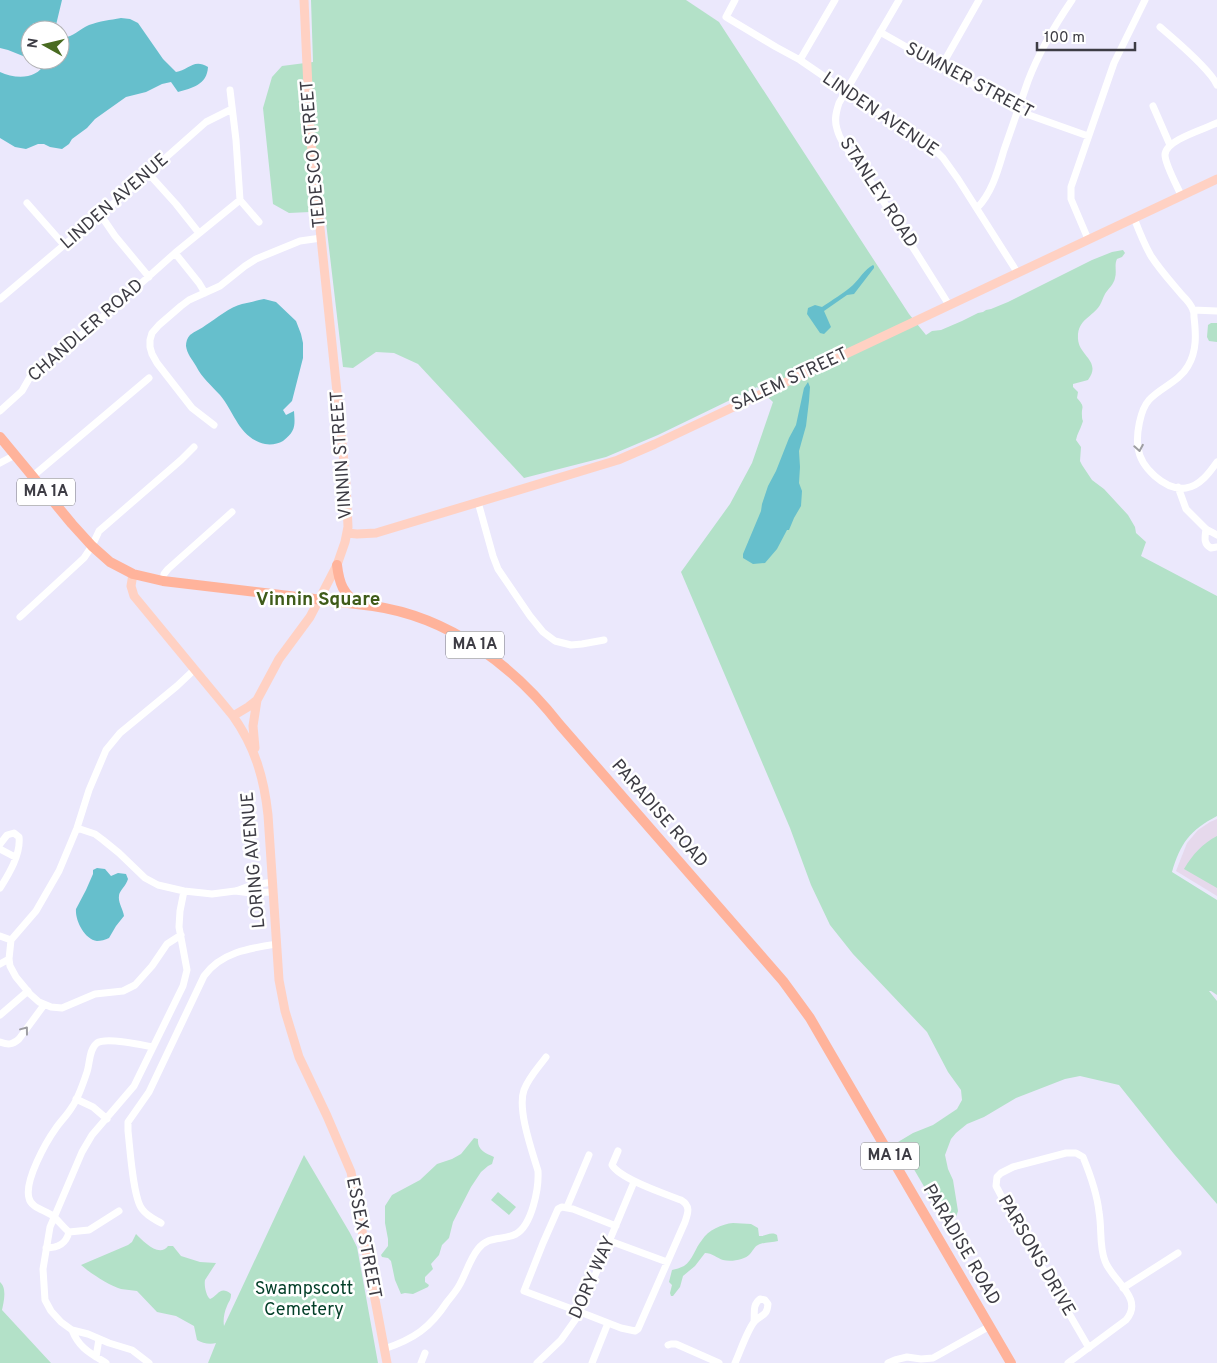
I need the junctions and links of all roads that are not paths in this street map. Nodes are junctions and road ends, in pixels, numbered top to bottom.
1 (304, 0) edge
2 (735, 0) edge
3 (835, 0) edge
4 (899, 0) edge
5 (979, 0) edge
6 (1072, 0) edge
7 (1146, 0) edge
8 (1160, 27) dead end
9 (880, 32) junction
10 (800, 60) junction
11 (941, 67) junction
12 (1216, 80) edge
13 (230, 90) dead end
14 (846, 92) junction
15 (1153, 106) dead end
16 (232, 109) junction
17 (1019, 110) junction
18 (1217, 123) edge
19 (1088, 136) junction
20 (1170, 145) junction
21 (148, 173) junction
22 (1217, 179) edge
23 (1181, 195) junction
24 (240, 200) junction
25 (27, 204) dead end
26 (977, 208) junction
27 (100, 214) junction
28 (1134, 218) junction
29 (259, 222) dead end
30 (199, 233) junction
31 (321, 238) junction
32 (1088, 239) junction
33 (64, 245) junction
34 (175, 253) junction
35 (1017, 272) junction
36 (149, 277) junction
37 (205, 293) junction
38 (0, 299) edge
39 (950, 304) junction
40 (329, 307) joint
41 (1193, 310) junction
42 (1217, 311) edge
43 (148, 378) dead end
44 (0, 411) edge
45 (214, 426) dead end
46 (0, 437) edge
47 (194, 446) dead end
48 (15, 455) junction
49 (0, 462) edge
50 (1217, 462) edge
51 (33, 476) junction
52 (1178, 487) junction
53 (478, 502) junction
54 (232, 512) dead end
55 (1206, 529) junction
56 (346, 533) junction
57 (1217, 535) edge
58 (92, 546) junction
59 (1217, 547) edge
60 (337, 565) junction
61 (132, 574) junction
62 (163, 581) junction
63 (319, 600) junction
64 (366, 606) junction
65 (20, 617) dead end
66 (604, 640) dead end
67 (194, 669) junction
68 (257, 700) junction
69 (233, 716) junction
70 (259, 766) junction
71 (78, 828) junction
72 (0, 844) edge
73 (0, 849) edge
74 (15, 857) junction
75 (273, 887) junction
76 (0, 888) edge
77 (184, 891) junction
78 (181, 935) junction
79 (0, 936) edge
80 (11, 940) junction
81 (277, 944) junction
82 (9, 959) junction
83 (0, 964) edge
84 (28, 991) junction
85 (44, 1005) junction
86 (0, 1016) edge
87 (0, 1042) edge
88 (153, 1047) junction
89 (546, 1057) dead end
90 (76, 1099) junction
91 (328, 1116) joint
92 (107, 1119) junction
93 (618, 1152) dead end
94 (589, 1155) dead end
95 (634, 1182) junction
96 (566, 1207) junction
97 (119, 1211) dead end
98 (54, 1217) junction
99 (161, 1223) dead end
100 (616, 1226) junction
101 (69, 1232) junction
102 (610, 1241) junction
103 (46, 1248) junction
104 (1178, 1253) dead end
105 (667, 1262) junction
106 (1123, 1288) junction
107 (580, 1312) junction
108 (754, 1322) dead end
109 (608, 1323) junction
110 (990, 1326) junction
111 (72, 1330) junction
112 (99, 1339) junction
113 (668, 1345) dead end
114 (1089, 1348) junction
115 (384, 1349) junction
116 (425, 1353) dead end
117 (96, 1358) junction
118 (922, 1361) edge
119 (106, 1363) edge
120 (149, 1363) edge
121 (387, 1363) edge
122 (421, 1363) edge
123 (537, 1363) edge
124 (592, 1363) edge
125 (719, 1363) edge
126 (736, 1363) edge
127 (888, 1363) edge
128 (1011, 1363) edge
129 (1068, 1363) edge

1 - 31 main road, TEDESCO STREET
2 - 10 street, LINDEN AVENUE
3 - 10 street
4 - 9 street, STANLEY ROAD
5 - 11 street
6 - 17 street
7 - 19 street
8 - 12 street
9 - 11 street, SUMNER STREET
9 - 14 street, STANLEY ROAD
10 - 14 street, LINDEN AVENUE
11 - 17 street, SUMNER STREET
13 - 16 street
14 - 26 street, LINDEN AVENUE
14 - 39 street, STANLEY ROAD
15 - 20 street
16 - 21 street, LINDEN AVENUE
16 - 24 street
17 - 19 street, SUMNER STREET
17 - 26 street
18 - 20 street
19 - 32 street
20 - 23 street
21 - 27 street, LINDEN AVENUE
21 - 30 street
22 - 23 main road, SALEM STREET
23 - 28 main road, SALEM STREET
24 - 29 street
24 - 30 street, CHANDLER ROAD
25 - 33 street
26 - 35 street, LINDEN AVENUE
27 - 33 street, LINDEN AVENUE
27 - 36 street
28 - 32 main road, SALEM STREET
28 - 41 street
30 - 34 street, CHANDLER ROAD
31 - 37 street
31 - 40 main road, TEDESCO STREET
32 - 35 main road, SALEM STREET
33 - 38 street, LINDEN AVENUE
34 - 36 street, CHANDLER ROAD
34 - 37 street
35 - 39 main road, SALEM STREET
36 - 44 street, CHANDLER ROAD
37 - 45 street
39 - 53 main road, SALEM STREET
40 - 56 main road, VINNIN STREET
41 - 42 street
41 -> 52 street
43 - 51 street
46 - 48 highway, MA 1A
47 - 58 street
48 - 49 street
48 - 51 highway, MA 1A
50 - 52 street
51 - 58 highway, MA 1A
52 - 55 street
53 - 56 main road, SALEM STREET
53 - 66 street
54 - 62 street
55 - 57 street
55 - 59 street
56 - 60 main road, VINNIN STREET
58 - 61 highway, PARADISE ROAD / MA 1A
58 - 65 street
60 - 63 main road, VINNIN STREET
60 - 64 highway
61 - 62 highway, PARADISE ROAD / MA 1A
61 - 67 main road, LORING AVENUE
62 - 63 highway, PARADISE ROAD / MA 1A
63 - 64 highway, PARADISE ROAD / MA 1A
63 - 68 main road, VINNIN STREET
64 - 110 highway, PARADISE ROAD / MA 1A
67 - 69 main road, LORING AVENUE
67 - 71 street
68 - 69 main road, VINNIN STREET
68 - 70 main road
69 - 70 main road, LORING AVENUE
70 - 75 main road, LORING AVENUE
71 - 77 street
71 - 80 street
72 - 74 street
73 - 74 street
74 - 76 street
75 - 77 street
75 - 81 main road, LORING AVENUE
77 - 78 street
78 - 85 street
78 - 88 street
79 - 80 street
80 - 82 street
81 - 91 main road, LORING AVENUE
81 - 99 street
82 - 83 street
82 - 84 street
84 - 85 street
84 - 86 street
87 -> 85 street
88 - 90 street
88 - 92 street
89 - 115 street
90 - 92 street
90 - 98 street
91 - 115 main road, ESSEX STREET
92 - 98 street
93 - 95 street
94 - 96 street
95 - 100 street, DORY WAY
95 - 105 street
96 - 100 street
96 - 107 street
97 - 101 street
98 - 101 street
98 - 103 street
100 - 102 street, DORY WAY
101 - 103 street
102 - 105 street
102 - 107 street, DORY WAY
103 - 111 street
104 - 106 street
105 - 109 street
106 - 114 street, PARSONS DRIVE
106 - 114 street, PARSONS DRIVE
107 - 109 street
107 - 123 street, DORY WAY
108 - 126 street
109 - 124 street
110 - 118 street
110 - 128 highway, PARADISE ROAD / MA 1A
111 - 112 street
111 - 117 street
112 - 117 street
112 - 120 street
113 - 125 street
114 - 129 street, PARSONS DRIVE
115 - 121 main road, ESSEX STREET
116 - 122 street
117 - 119 street
118 - 127 street

